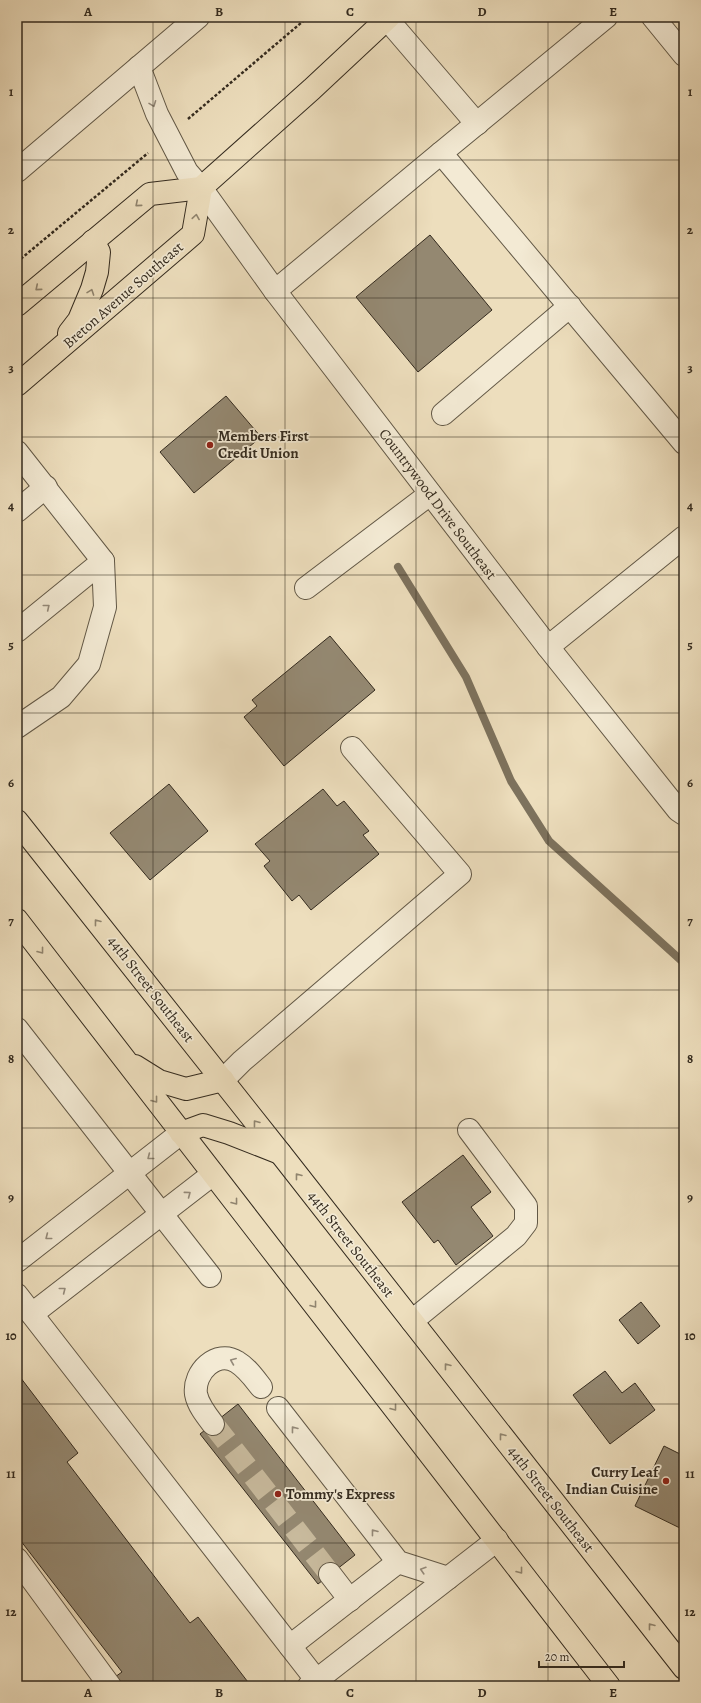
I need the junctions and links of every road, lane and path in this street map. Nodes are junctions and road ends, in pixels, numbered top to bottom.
1 (198, 17) edge
2 (606, 17) edge
3 (653, 17) edge
4 (388, 18) edge
5 (684, 55) edge
6 (139, 67) junction
7 (477, 124) junction
8 (441, 154) junction
9 (17, 171) edge
10 (201, 188) junction
11 (93, 241) junction
12 (275, 291) junction
13 (17, 305) edge
14 (570, 306) junction
15 (48, 359) junction
16 (17, 385) edge
17 (443, 414) dead end
18 (684, 443) edge
19 (17, 452) edge
20 (46, 487) junction
21 (430, 494) junction
22 (17, 512) edge
23 (684, 537) edge
24 (103, 561) junction
25 (306, 588) dead end
26 (17, 631) edge
27 (548, 647) junction
28 (17, 727) edge
29 (352, 748) dead end
30 (684, 814) edge
31 (17, 821) edge
32 (17, 920) edge
33 (17, 1029) edge
34 (123, 1058) junction
35 (223, 1080) junction
36 (469, 1130) dead end
37 (181, 1133) junction
38 (281, 1154) junction
39 (129, 1174) junction
40 (213, 1174) junction
41 (161, 1214) junction
42 (17, 1261) edge
43 (210, 1276) dead end
44 (17, 1295) edge
45 (32, 1314) junction
46 (412, 1321) junction
47 (260, 1387) dead end
48 (278, 1408) dead end
49 (213, 1424) tunnel mouth
50 (497, 1540) junction
51 (17, 1559) edge
52 (398, 1562) junction
53 (330, 1574) tunnel mouth
54 (448, 1578) junction
55 (350, 1600) junction
56 (290, 1646) junction
57 (681, 1658) edge
58 (315, 1684) edge
59 (110, 1686) edge
60 (609, 1686) edge

1 - 6 street
2 - 7 street
3 - 5 street
4 - 7 street
4 - 10 main road
6 - 9 street
6 -> 10 street, Countrywood Drive Southeast
7 - 8 street
8 - 12 street
8 - 14 street
10 -> 11 main road
10 - 12 street, Countrywood Drive Southeast
15 -> 10 main road, Breton Avenue Southeast
11 -> 13 main road
15 -> 11 main road
12 - 21 street, Countrywood Drive Southeast
14 - 17 street
14 - 18 street
15 - 16 main road, Breton Avenue Southeast
19 - 20 street
20 - 22 street
20 - 24 street
21 - 25 street
21 - 27 street, Countrywood Drive Southeast
23 - 27 street
26 -> 24 street
24 - 28 street
27 - 30 street, Countrywood Drive Southeast
29 - 35 street
35 -> 31 main road, 44th Street Southeast
32 -> 34 main road
33 - 39 street
34 - 35 main road
34 -> 37 main road
38 -> 35 main road, 44th Street Southeast
36 - 46 street
37 - 38 main road
37 -> 39 street
37 - 40 main road
46 -> 38 main road, 44th Street Southeast
39 - 41 street
39 -> 42 street
41 -> 40 street
40 -> 50 main road
41 - 43 street
45 -> 41 street
44 - 45 street
45 - 56 street
57 -> 46 main road, 44th Street Southeast
47 -> 49 street
52 -> 48 street
50 - 54 street
50 -> 60 main road
51 - 59 street
54 -> 52 street
52 - 55 street
53 - 55 street
54 - 58 street
55 - 56 street
56 - 58 street

